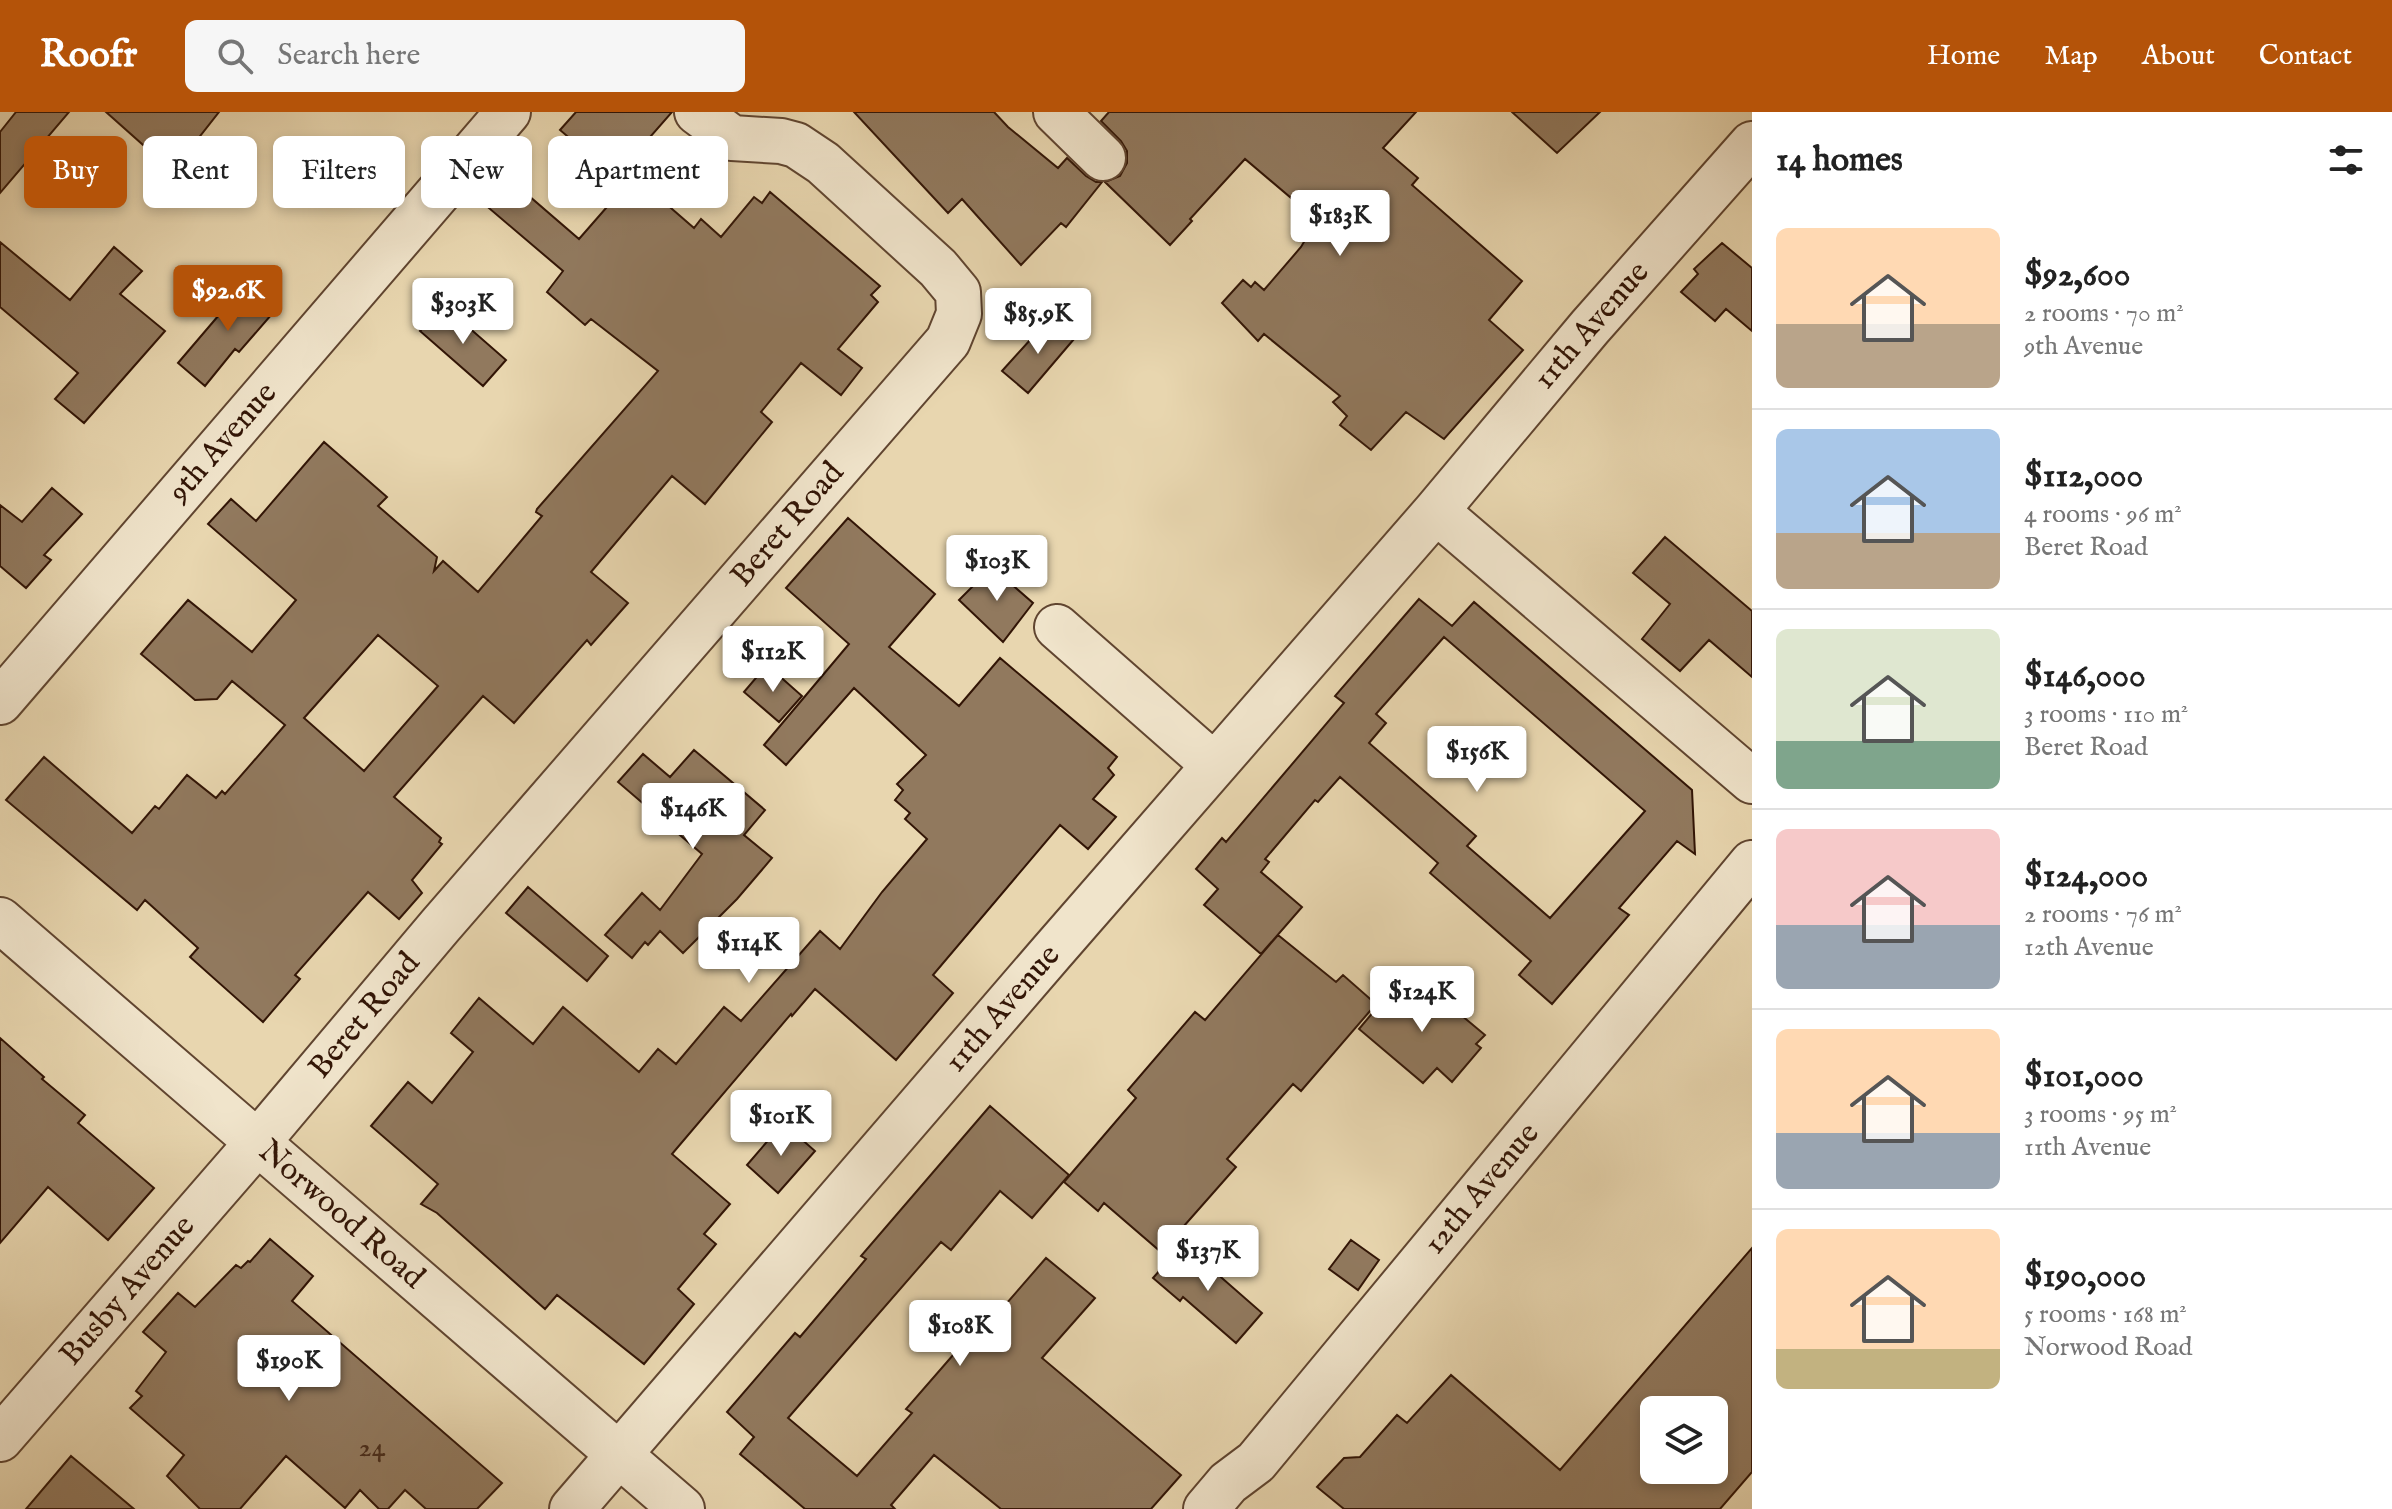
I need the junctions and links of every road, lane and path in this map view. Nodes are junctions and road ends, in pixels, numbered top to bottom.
1 (508, 112) edge
2 (697, 112) edge
3 (1056, 112) edge
4 (1103, 158) dead end
5 (1747, 159) edge
6 (1436, 511) junction
7 (1057, 627) dead end
8 (0, 702) edge
9 (1214, 765) junction
10 (1752, 781) edge
11 (1752, 863) edge
12 (0, 920) edge
13 (257, 1143) junction
14 (0, 1439) edge
15 (619, 1454) junction
16 (572, 1509) edge
17 (682, 1509) edge
18 (1206, 1509) edge

1 - 8 street, 9th Avenue
2 - 13 street, Beret Road
3 - 4 street
5 - 6 street, 11th Avenue
6 - 9 street, 11th Avenue
6 - 10 street
7 - 9 street
9 - 15 street, 11th Avenue
11 - 18 street, 12th Avenue
12 - 13 street, Norwood Road
13 - 14 street, Busby Avenue
13 - 15 street, Norwood Road
15 - 16 street, 11th Avenue
15 - 17 street, Norwood Road

